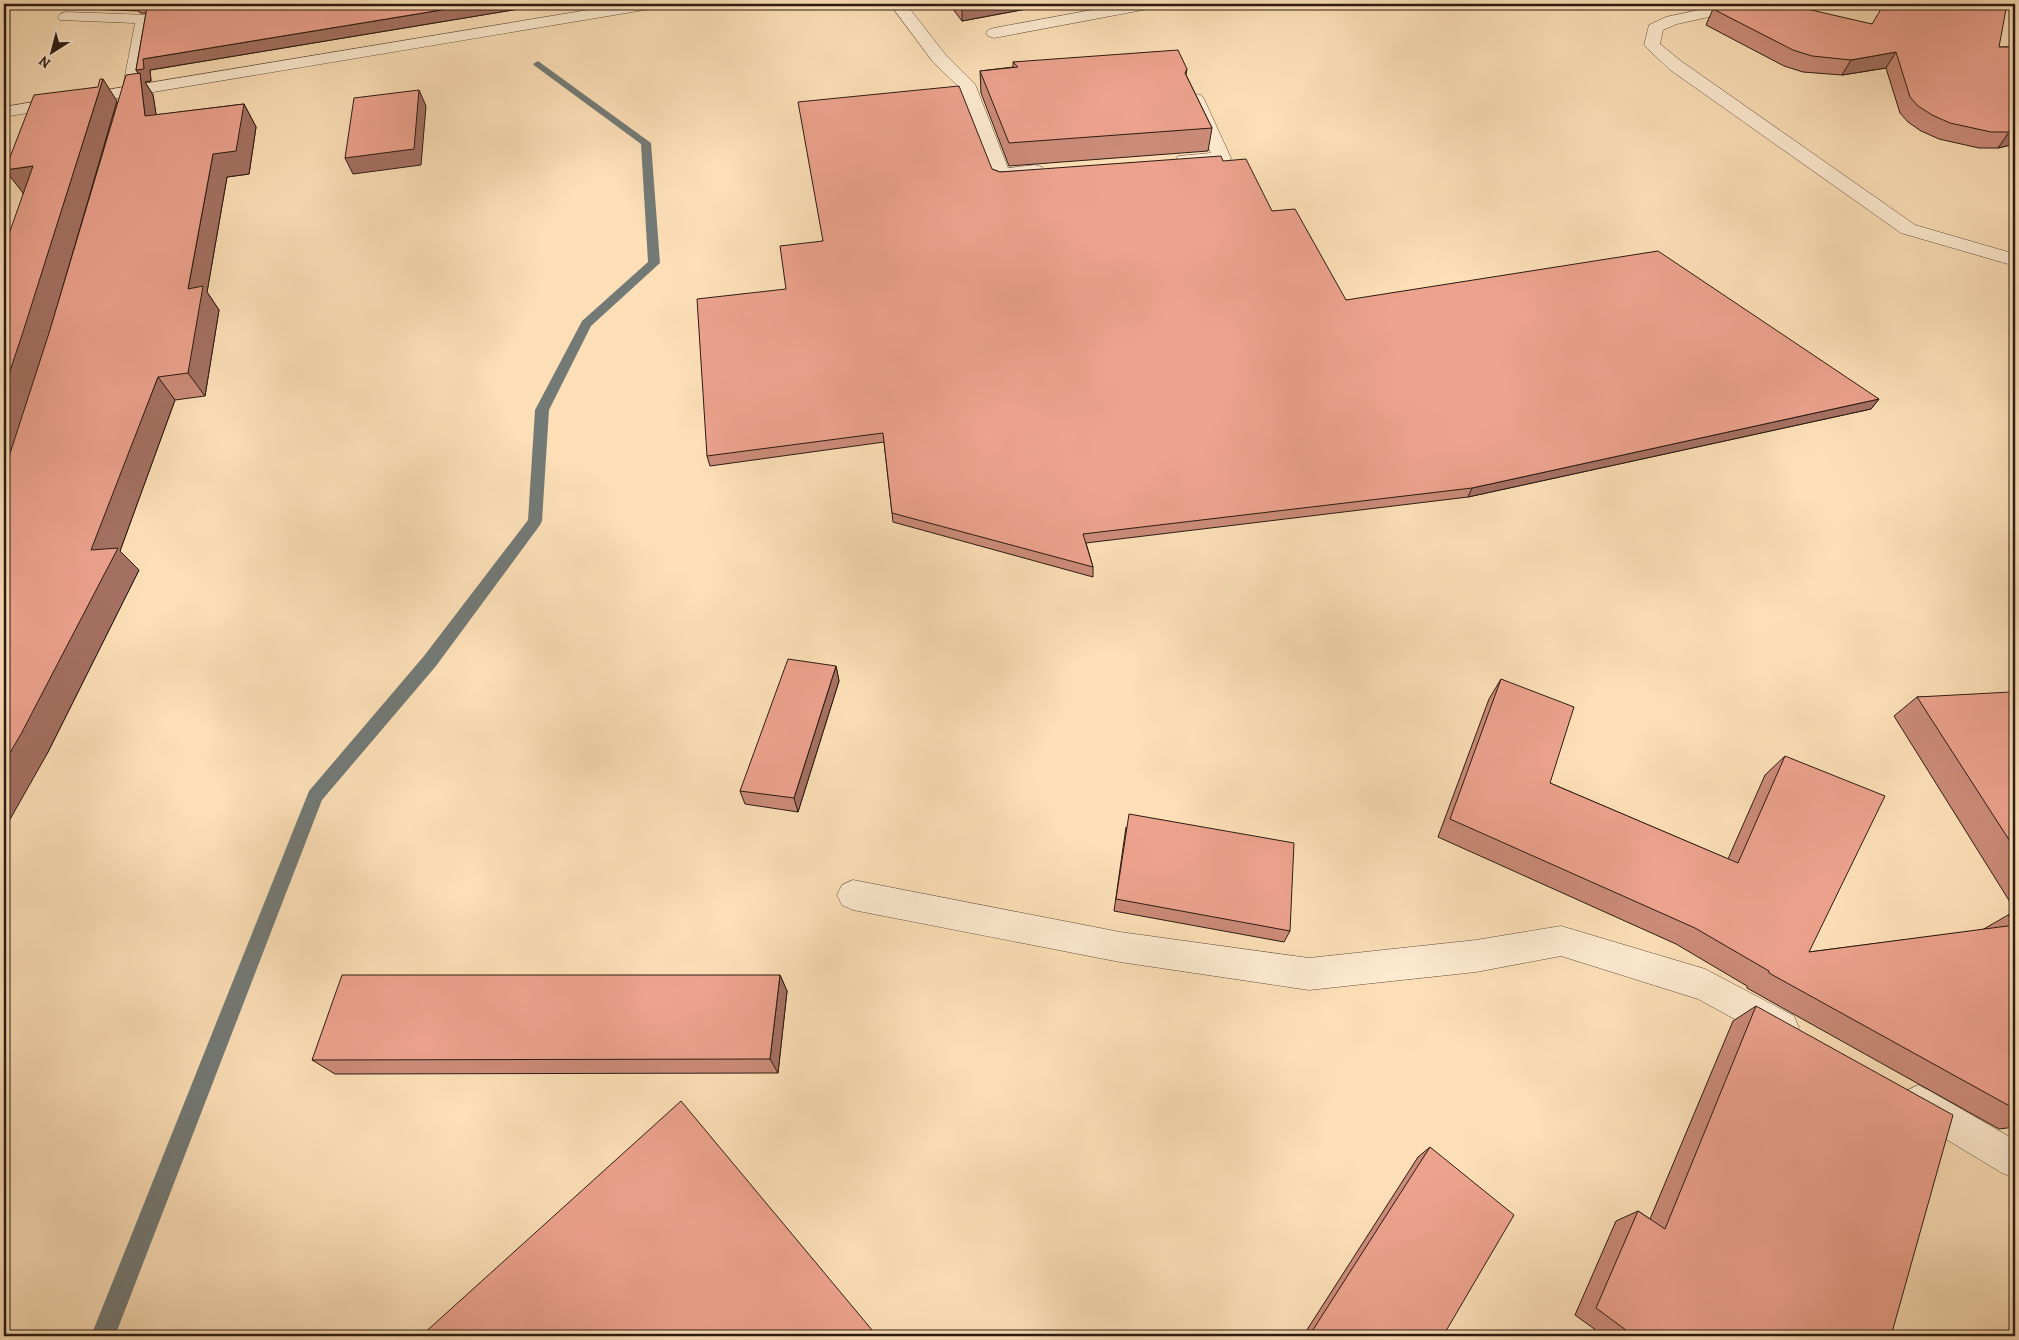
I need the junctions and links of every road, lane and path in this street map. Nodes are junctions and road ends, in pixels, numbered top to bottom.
1 (650, 4) edge
2 (898, 4) edge
3 (1148, 4) edge
4 (1748, 4) edge
5 (66, 17) dead end
6 (994, 33) dead end
7 (1193, 95) edge
8 (128, 102) junction
9 (4, 112) edge
10 (1164, 162) edge
11 (1049, 170) edge
12 (2015, 260) edge
13 (853, 894) dead end
14 (1810, 1043) edge
15 (1889, 1086) edge
16 (2015, 1160) edge

1 - 8 street
2 - 11 street
3 - 6 street
4 - 12 street
5 - 8 street
7 - 10 street
8 - 9 street
13 - 14 street
15 - 16 street

